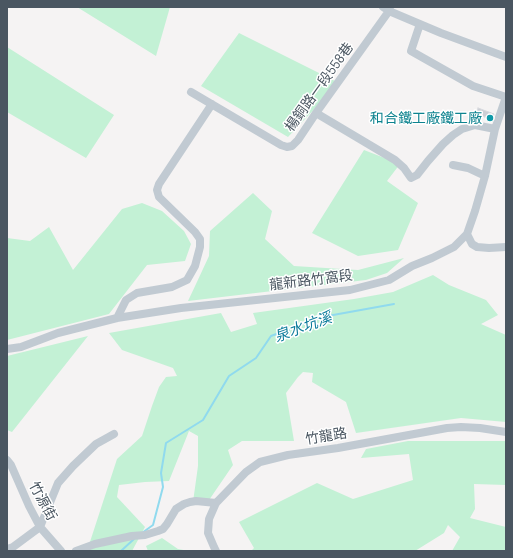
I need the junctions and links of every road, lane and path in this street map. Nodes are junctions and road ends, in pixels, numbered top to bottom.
1 (387, 8) edge
2 (420, 24) junction
3 (506, 57) edge
4 (191, 92) dead end
5 (506, 97) edge
6 (212, 104) junction
7 (316, 113) junction
8 (494, 130) junction
9 (453, 165) dead end
10 (485, 176) junction
11 (467, 234) junction
12 (506, 246) edge
13 (117, 318) junction
14 (7, 349) edge
15 (506, 432) edge
16 (114, 434) dead end
17 (7, 460) edge
18 (216, 503) junction
19 (40, 527) junction
20 (7, 548) edge
21 (61, 551) edge
22 (76, 551) edge
23 (216, 551) edge

1 - 2 street
1 - 7 street, 楊銅路一段558巷
2 - 3 street
2 - 5 street
4 - 6 street, 楊銅路一段558巷
5 - 8 street, 龍新路竹窩段
6 - 7 street, 楊銅路一段558巷
6 - 13 street
7 - 8 street
8 - 10 street, 龍新路竹窩段
9 - 10 street
10 - 11 street, 龍新路竹窩段
11 - 12 street
11 - 13 street, 龍新路竹窩段
13 - 14 street, 龍新路竹窩段
15 - 18 street, 竹龍路
16 - 19 street
17 - 19 street, 竹源街
18 - 22 street
18 - 23 street, 竹龍路
19 - 20 street
19 - 21 street, 竹源街

